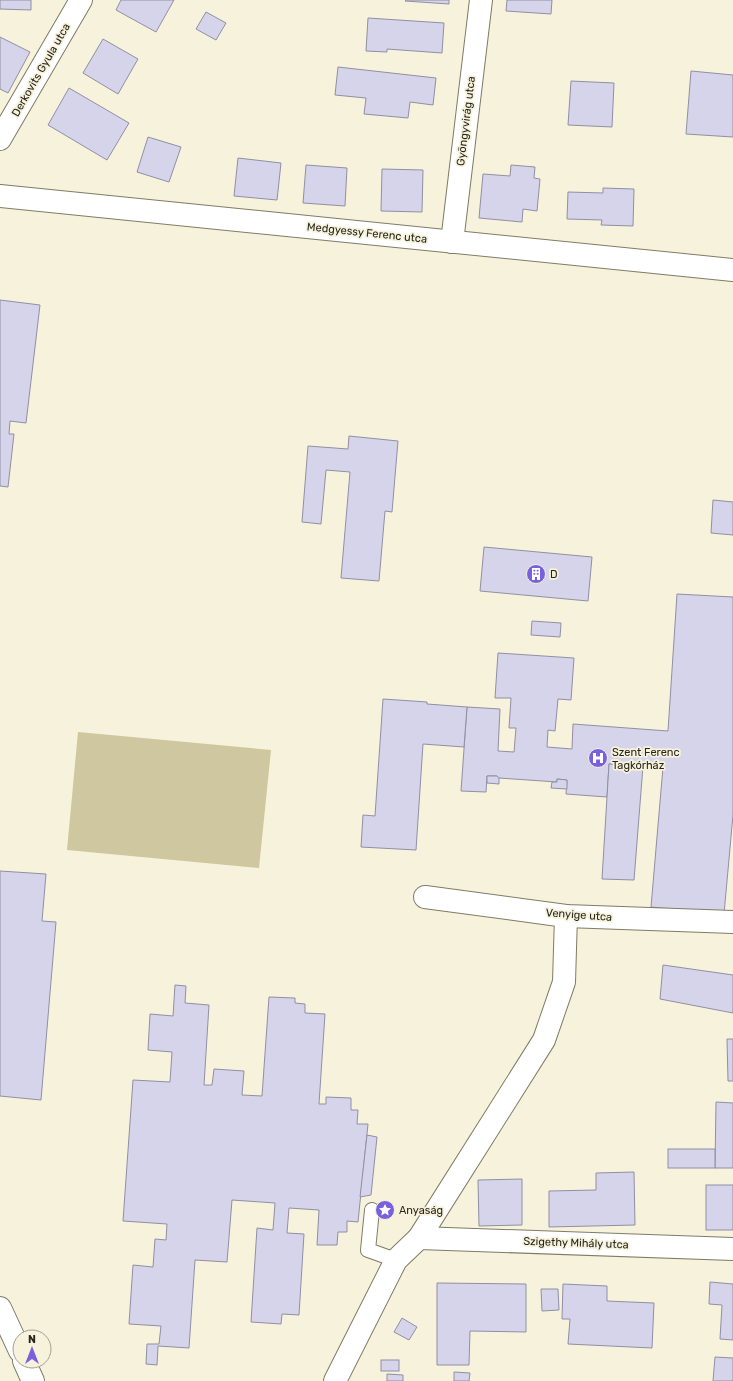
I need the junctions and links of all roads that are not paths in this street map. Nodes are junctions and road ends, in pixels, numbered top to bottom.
1 (81, 0) edge
2 (481, 0) edge
3 (0, 140) edge
4 (0, 196) edge
5 (452, 242) junction
6 (733, 270) edge
7 (425, 897) dead end
8 (566, 916) junction
9 (733, 922) edge
10 (372, 1210) dead end
11 (419, 1238) junction
12 (733, 1249) edge
13 (396, 1260) junction
14 (0, 1308) edge
15 (12, 1334) edge
16 (28, 1369) edge
17 (33, 1381) edge
18 (335, 1381) edge

1 - 3 street, Derkovits Gyula utca
2 - 5 street, Gyöngyvirág utca
4 - 5 street, Medgyessy Ferenc utca
5 - 6 street, Medgyessy Ferenc utca
7 - 8 street, Venyige utca
8 - 9 street, Venyige utca
8 - 11 street
10 - 13 lane
11 - 12 street, Szigethy Mihály utca
11 - 13 street
13 - 18 street
14 - 15 street
16 - 17 street

